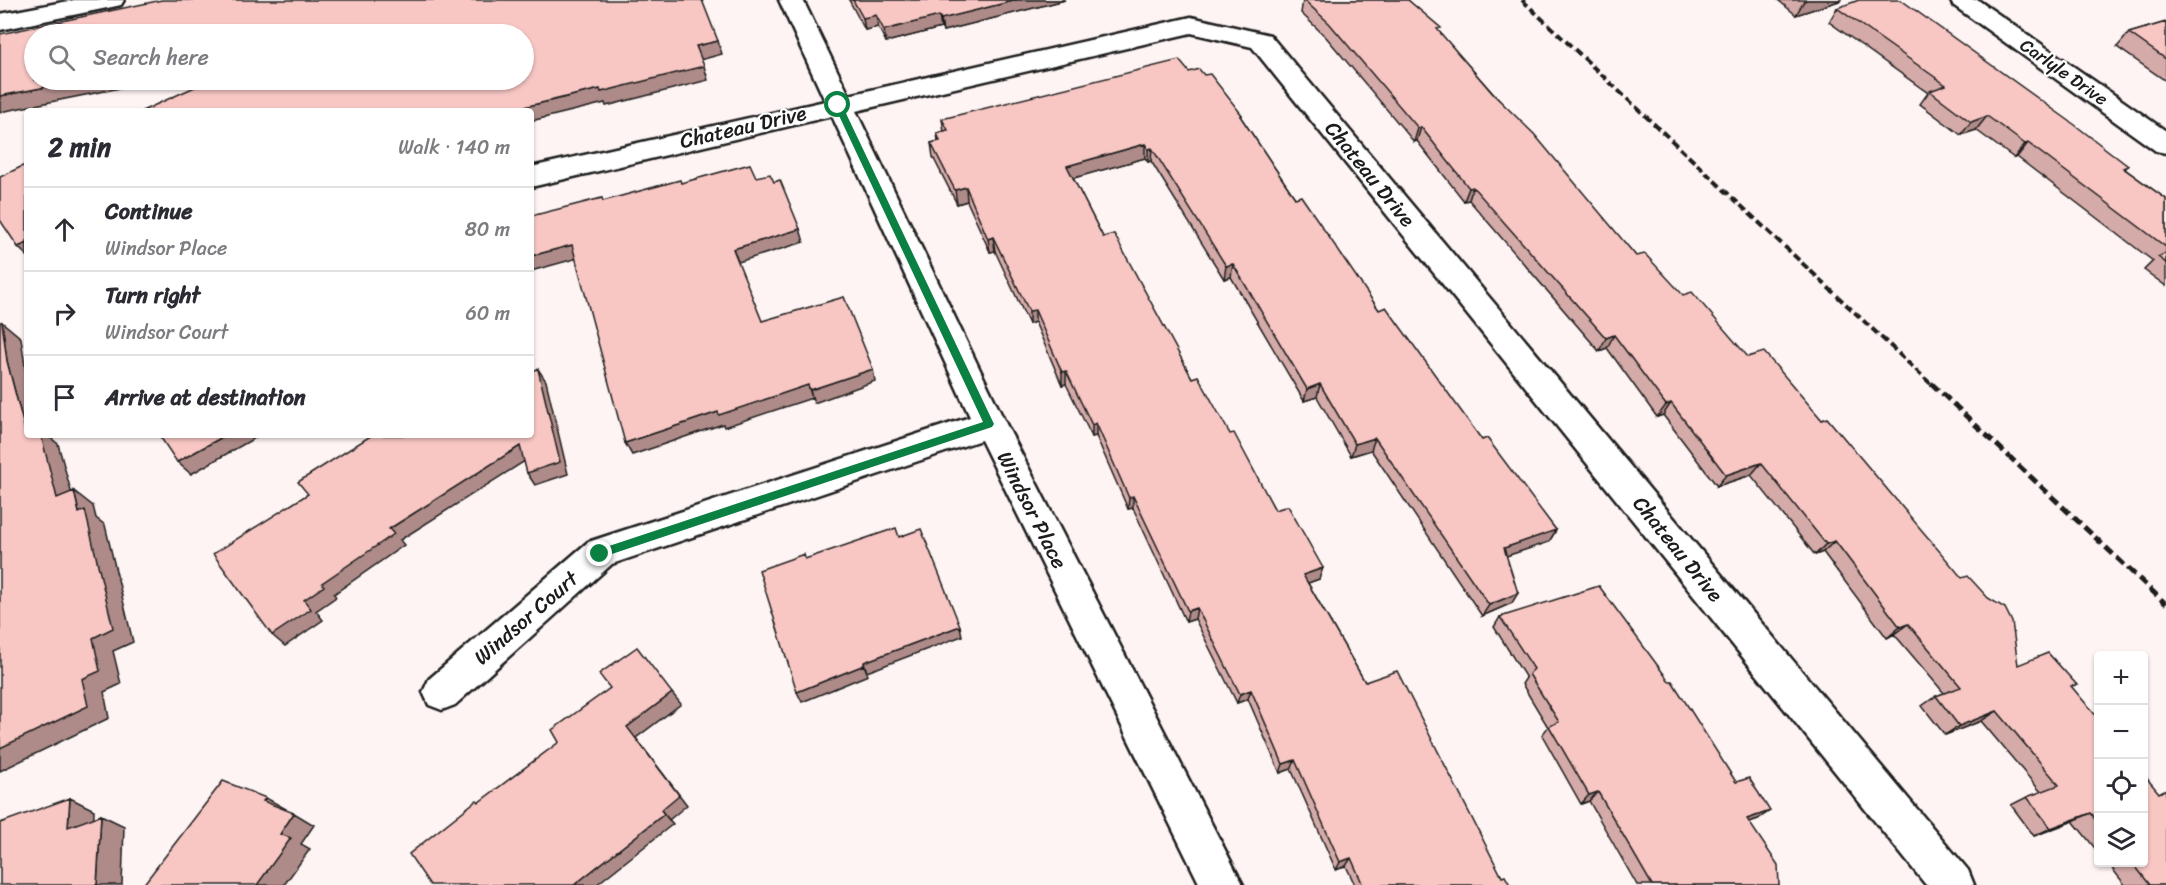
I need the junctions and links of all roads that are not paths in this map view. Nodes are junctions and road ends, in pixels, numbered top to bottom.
1 (112, 0) edge
2 (791, 0) edge
3 (1962, 0) edge
4 (0, 22) edge
5 (838, 105) junction
6 (2166, 144) edge
7 (534, 176) edge
8 (989, 424) junction
9 (442, 692) dead end
10 (1222, 885) edge
11 (1953, 885) edge

1 - 4 street
2 - 5 street, Windsor Place
3 - 6 street, Carlyle Drive
5 - 7 street, Chateau Drive
5 - 8 street, Windsor Place
5 - 11 street, Chateau Drive
8 - 9 street, Windsor Court
8 - 10 street, Windsor Place

